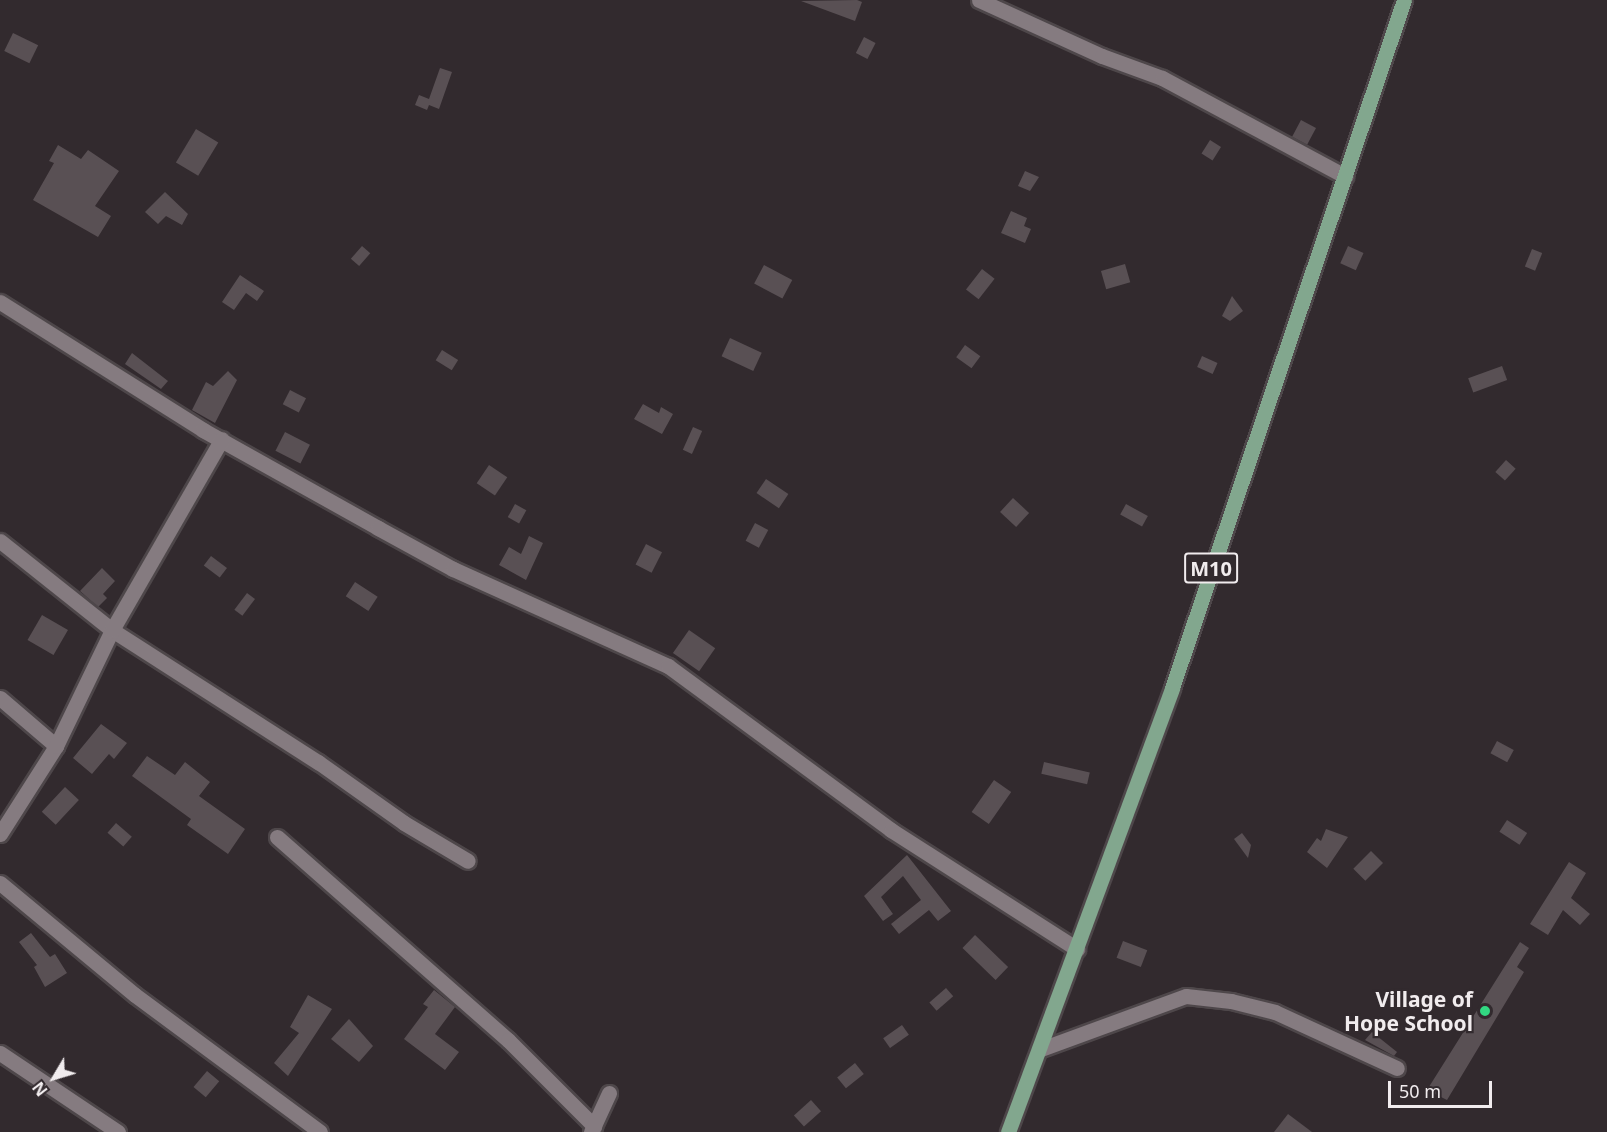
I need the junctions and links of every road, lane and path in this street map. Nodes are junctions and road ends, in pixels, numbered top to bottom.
1 (979, 0) edge
2 (1404, 0) edge
3 (1345, 176) junction
4 (0, 302) edge
5 (222, 439) junction
6 (0, 541) edge
7 (112, 630) junction
8 (0, 698) edge
9 (56, 746) junction
10 (0, 834) edge
11 (277, 837) dead end
12 (468, 861) dead end
13 (0, 882) edge
14 (1077, 949) junction
15 (1041, 1049) junction
16 (0, 1053) edge
17 (1398, 1068) dead end
18 (609, 1093) dead end
19 (593, 1129) edge
20 (118, 1132) edge
21 (320, 1132) edge
22 (1008, 1132) edge

1 - 3 street
2 - 3 main road, M10
3 - 14 main road, M10
4 - 5 street
5 - 7 street
5 - 14 street
6 - 7 street
7 - 9 street
7 - 12 street
8 - 9 street
9 - 10 street
11 - 19 street
13 - 21 street
14 - 15 main road, M10
15 - 17 street
15 - 22 main road, M10
16 - 20 street
18 - 19 street

